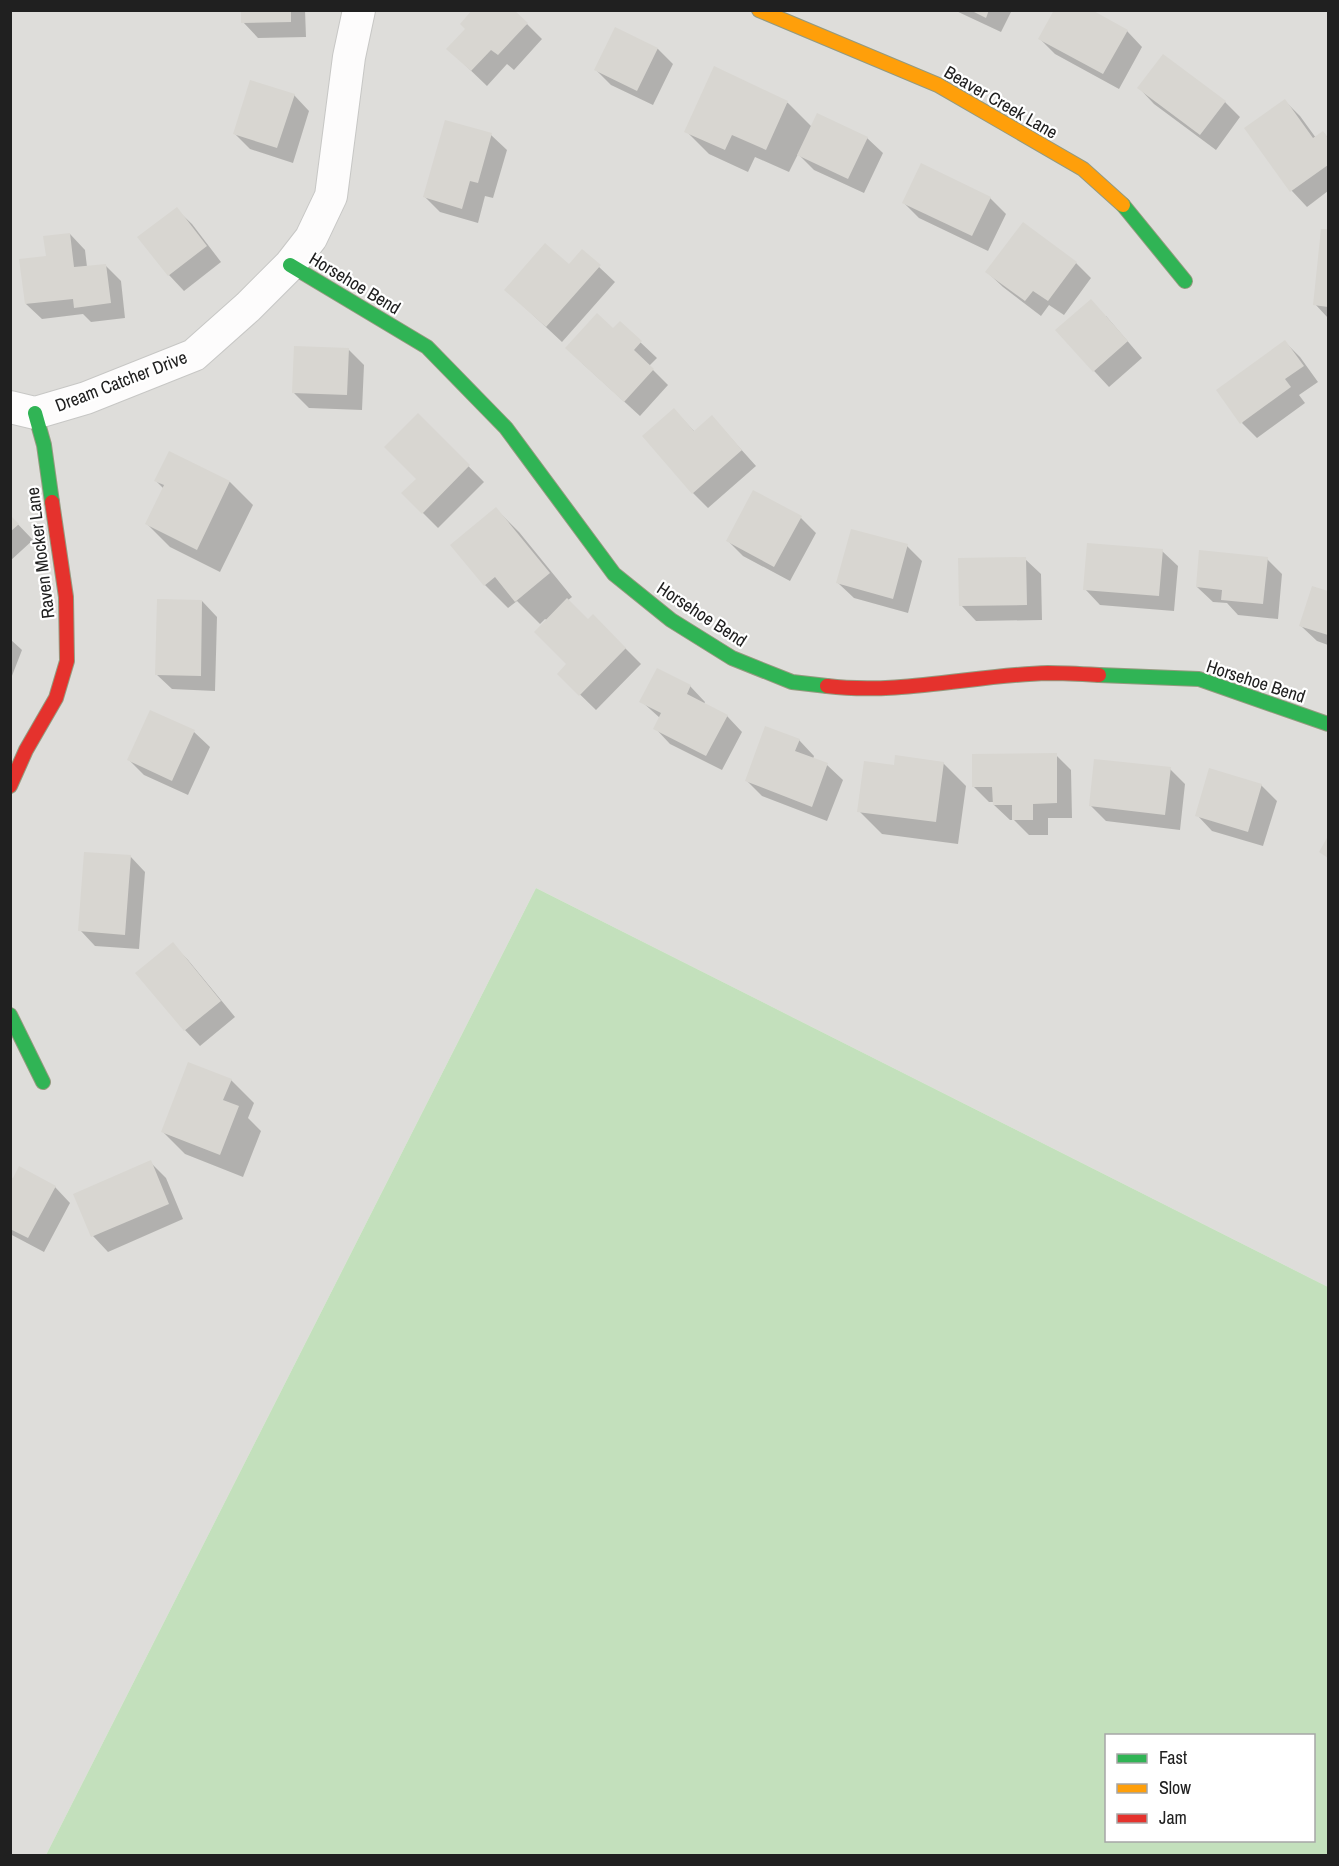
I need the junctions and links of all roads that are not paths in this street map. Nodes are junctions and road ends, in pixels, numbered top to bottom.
1 (359, 10) edge
2 (759, 10) edge
3 (290, 265) junction
4 (1185, 281) dead end
5 (23, 410) edge
6 (1329, 724) edge
7 (10, 786) edge
8 (10, 1015) edge
9 (43, 1082) dead end

1 - 3 street, Dream Catcher Drive
2 - 4 street, Beaver Creek Lane
3 - 5 street, Dream Catcher Drive
3 - 6 street, Horsehoe Bend
5 - 7 street, Raven Mocker Lane
8 - 9 street

